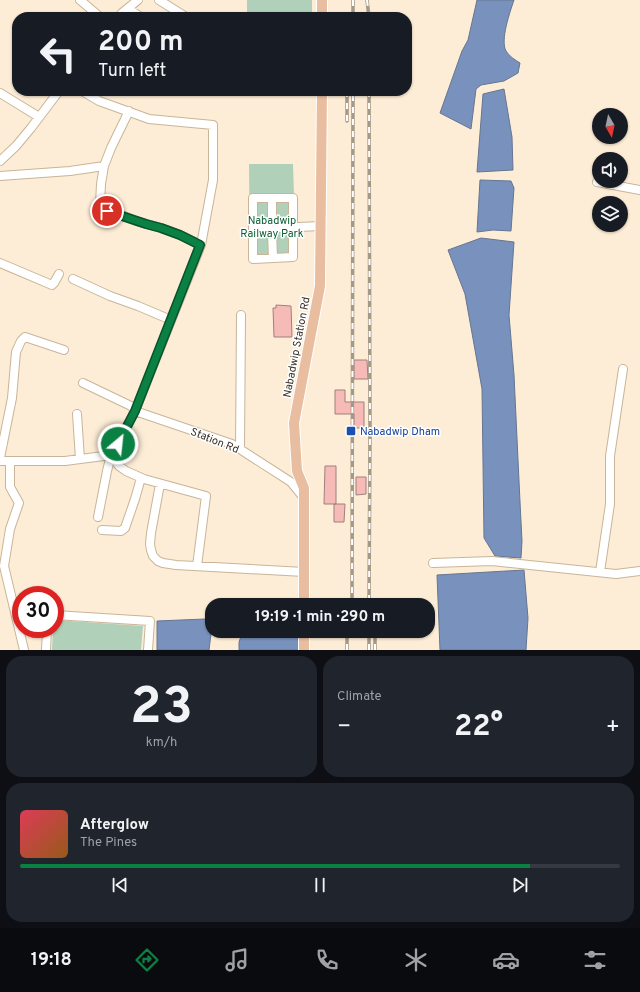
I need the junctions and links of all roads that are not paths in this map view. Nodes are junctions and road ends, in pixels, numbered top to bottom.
1 (80, 0) edge
2 (138, 0) edge
3 (159, 0) edge
4 (322, 0) edge
5 (128, 9) junction
6 (94, 12) edge
7 (125, 12) edge
8 (133, 12) edge
9 (178, 12) edge
10 (322, 12) edge
11 (0, 93) edge
12 (55, 96) edge
13 (90, 96) edge
14 (322, 96) edge
15 (128, 111) junction
16 (39, 117) junction
17 (0, 161) edge
18 (104, 166) junction
19 (0, 176) edge
20 (628, 188) edge
21 (640, 190) edge
22 (272, 198) junction
23 (321, 226) junction
24 (253, 227) junction
25 (293, 227) junction
26 (272, 228) junction
27 (200, 245) junction
28 (273, 258) junction
29 (0, 263) edge
30 (59, 274) dead end
31 (73, 279) dead end
32 (241, 315) dead end
33 (171, 320) junction
34 (64, 350) dead end
35 (623, 369) dead end
36 (83, 384) dead end
37 (135, 411) junction
38 (77, 414) dead end
39 (240, 449) junction
40 (112, 455) junction
41 (80, 459) junction
42 (0, 460) edge
43 (10, 461) junction
44 (141, 478) junction
45 (160, 484) junction
46 (304, 498) junction
47 (98, 516) dead end
48 (102, 530) dead end
49 (433, 563) dead end
50 (197, 566) junction
51 (640, 571) edge
52 (304, 572) junction
53 (600, 572) junction
54 (304, 598) edge
55 (64, 616) edge
56 (47, 638) edge
57 (304, 638) edge
58 (24, 650) edge
59 (46, 650) edge
60 (148, 650) edge
61 (304, 650) edge

1 - 6 street
2 - 5 street
3 - 9 street
4 - 10 main road
5 - 7 street
5 - 8 street
11 - 16 street
12 - 16 street
13 - 15 street
14 - 23 main road, Nabadwip Station Rd
15 - 18 street
15 - 27 street
16 - 17 street
18 - 19 street
18 - 27 street
20 - 21 street
22 - 24 street
22 - 25 street
22 - 26 street
23 - 25 street
23 - 46 main road, Nabadwip Station Rd
24 - 26 street
24 - 28 street
25 - 26 street
25 - 28 street
26 - 28 street
27 - 33 street
29 - 30 street
31 - 33 street
32 - 39 street
33 - 37 street
34 - 42 street
35 - 53 street
36 - 37 street, Station Rd
37 - 39 street, Station Rd
37 - 40 street
38 - 41 street
39 - 46 street, Station Rd
40 - 41 street
40 - 44 street
40 - 47 street
41 - 43 street
42 - 43 street
43 - 58 street
44 - 45 street
44 - 48 street
45 - 50 street
45 - 50 street
46 - 52 main road, Nabadwip Station Rd
49 - 53 street
50 - 52 street
51 - 53 street
52 - 54 main road, Nabadwip Station Rd
55 - 60 street
56 - 59 street
57 - 61 main road

